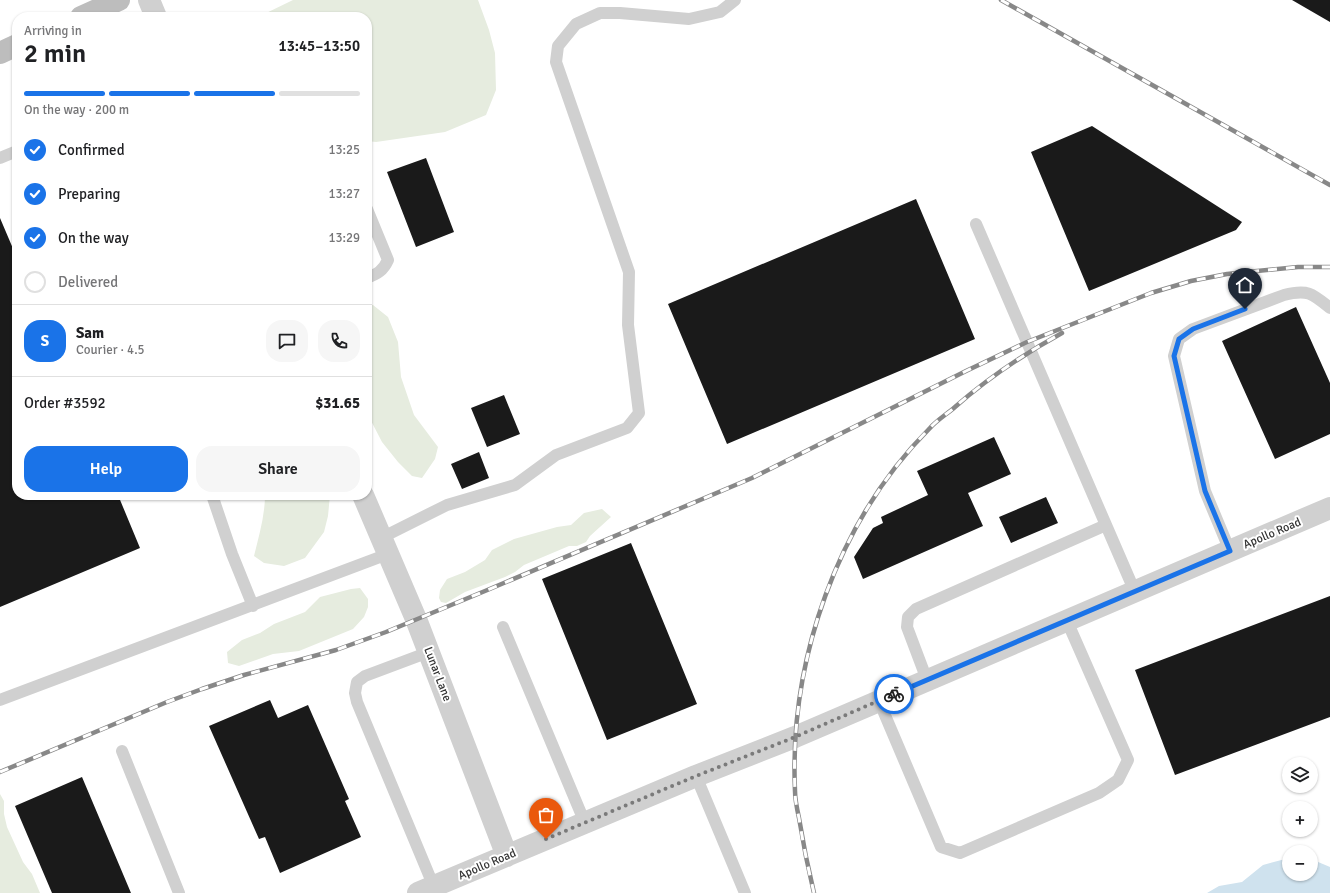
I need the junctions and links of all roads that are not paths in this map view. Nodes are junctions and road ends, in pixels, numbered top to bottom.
1 (119, 0) edge
2 (149, 0) edge
3 (735, 0) edge
4 (92, 12) edge
5 (154, 12) edge
6 (12, 47) edge
7 (0, 53) edge
8 (12, 153) edge
9 (0, 158) edge
10 (372, 221) edge
11 (976, 224) dead end
12 (372, 276) edge
13 (1330, 308) edge
14 (214, 500) edge
15 (365, 500) edge
16 (1330, 508) edge
17 (1106, 525) junction
18 (385, 546) junction
19 (1230, 551) junction
20 (1135, 592) junction
21 (253, 606) junction
22 (1067, 621) junction
23 (503, 627) dead end
24 (429, 652) junction
25 (927, 680) junction
26 (0, 700) edge
27 (879, 701) junction
28 (122, 751) dead end
29 (696, 776) junction
30 (585, 823) junction
31 (508, 856) junction
32 (426, 890) edge
33 (742, 890) edge
34 (179, 893) edge

1 - 4 main road
2 - 5 street
3 - 18 lane
6 - 7 main road
8 - 9 lane
10 - 12 lane
11 - 17 lane
13 - 19 lane
14 - 21 lane
15 - 18 street, Lunar Lane
16 - 19 street, Apollo Road
17 - 20 lane
17 - 25 lane
18 - 21 lane
18 - 24 street, Lunar Lane
19 - 20 street, Apollo Road
20 - 22 street, Apollo Road
21 - 26 lane
22 - 25 street, Apollo Road
22 - 27 lane
23 - 30 lane
24 - 31 street, Lunar Lane
24 - 32 lane
25 - 27 street, Apollo Road
27 - 29 street, Apollo Road
28 - 34 lane
29 - 30 street, Apollo Road
29 - 33 lane
30 - 31 street, Apollo Road
31 - 32 street, Apollo Road

